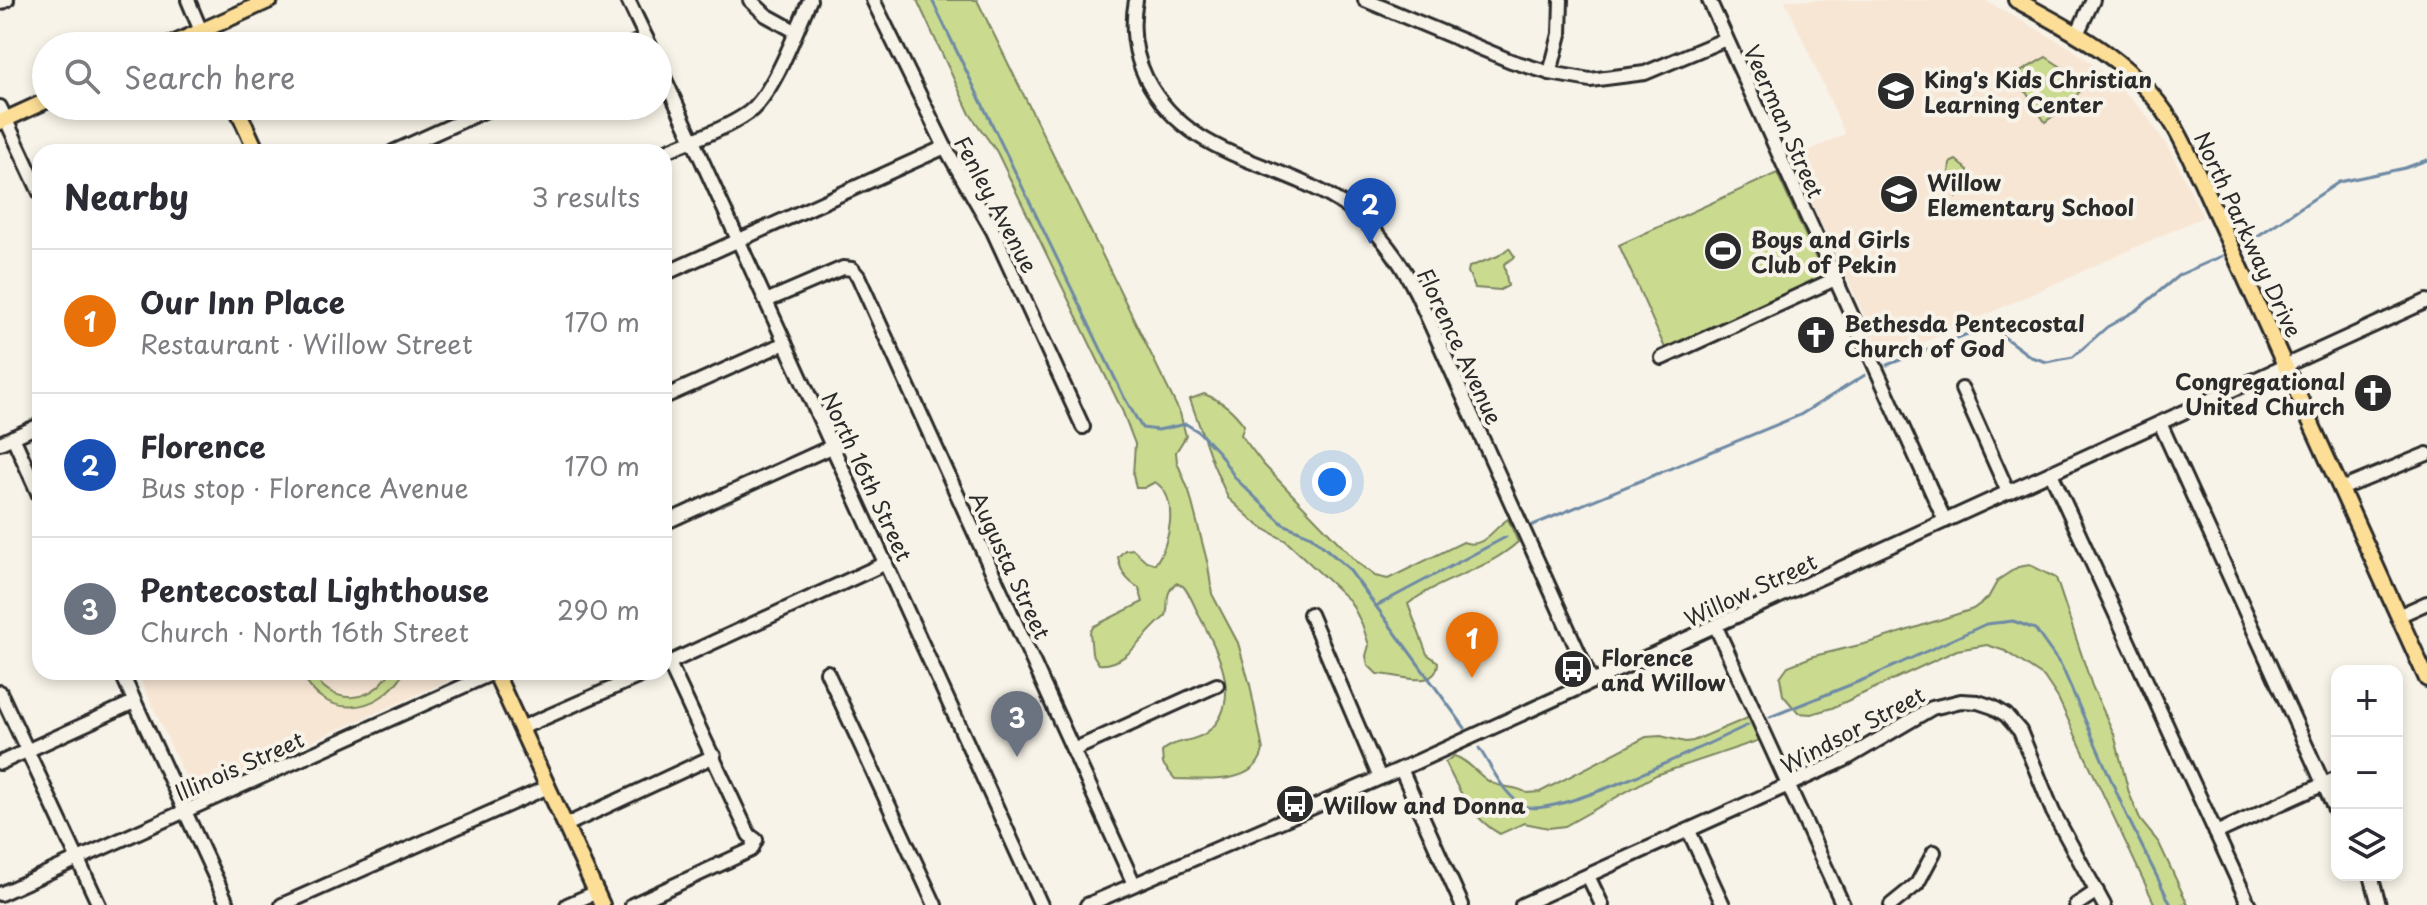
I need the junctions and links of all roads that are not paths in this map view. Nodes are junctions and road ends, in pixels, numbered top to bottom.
1 (7, 0) edge
2 (188, 0) edge
3 (270, 0) edge
4 (628, 0) edge
5 (750, 0) edge
6 (810, 0) edge
7 (873, 0) edge
8 (1136, 0) edge
9 (1561, 0) edge
10 (1709, 0) edge
11 (2016, 0) edge
12 (2093, 0) edge
13 (1370, 1) edge
14 (0, 3) edge
15 (201, 31) joint
16 (795, 31) junction
17 (643, 32) edge
18 (2077, 34) junction
19 (1726, 39) junction
20 (1550, 73) junction
21 (672, 94) edge
22 (32, 106) edge
23 (2, 117) edge
24 (242, 120) edge
25 (464, 120) edge
26 (693, 139) junction
27 (253, 144) edge
28 (411, 144) edge
29 (945, 147) junction
30 (672, 148) edge
31 (32, 177) edge
32 (739, 241) junction
33 (672, 270) edge
34 (1835, 279) junction
35 (766, 301) junction
36 (2427, 301) edge
37 (785, 343) junction
38 (1662, 358) dead end
39 (2285, 365) junction
40 (1962, 389) dead end
41 (672, 393) edge
42 (2160, 423) junction
43 (1083, 427) dead end
44 (32, 429) edge
45 (6, 440) edge
46 (833, 446) junction
47 (2427, 454) edge
48 (2051, 473) junction
49 (32, 484) edge
50 (2341, 489) junction
51 (2008, 492) junction
52 (672, 519) edge
53 (1945, 521) junction
54 (886, 563) junction
55 (2427, 603) edge
56 (1310, 614) dead end
57 (2398, 616) junction
58 (1716, 627) junction
59 (672, 662) edge
60 (827, 672) dead end
61 (672, 674) edge
62 (2427, 679) edge
63 (124, 680) edge
64 (477, 680) edge
65 (499, 680) edge
66 (631, 680) edge
67 (1592, 682) junction
68 (1217, 685) dead end
69 (0, 692) edge
70 (134, 702) junction
71 (521, 728) junction
72 (1073, 750) junction
73 (27, 751) junction
74 (714, 756) junction
75 (0, 763) edge
76 (1401, 769) junction
77 (1380, 778) junction
78 (2331, 781) edge
79 (2323, 784) junction
80 (1788, 785) junction
81 (548, 787) junction
82 (2335, 809) edge
83 (186, 812) junction
84 (566, 825) junction
85 (1689, 831) junction
86 (2216, 833) junction
87 (1934, 852) dead end
88 (77, 860) junction
89 (1588, 876) junction
90 (2373, 881) edge
91 (1134, 884) junction
92 (2097, 891) junction
93 (0, 894) edge
94 (600, 898) edge
95 (99, 905) edge
96 (228, 905) edge
97 (282, 905) edge
98 (567, 905) edge
99 (632, 905) edge
100 (935, 905) edge
101 (1041, 905) edge
102 (1087, 905) edge
103 (1462, 905) edge
104 (1522, 905) edge
105 (1602, 905) edge
106 (1723, 905) edge
107 (1843, 905) edge
108 (1891, 905) edge
109 (2076, 905) edge
110 (2104, 905) edge
111 (2249, 905) edge
112 (2379, 905) edge

1 - 14 street
2 - 15 street
3 - 15 main road
4 - 17 street
5 - 16 street
6 - 16 street
7 - 29 street, Fenley Avenue
8 - 67 street, Florence Avenue
9 - 20 street
10 - 19 street, Veerman Street
11 - 18 main road, North Parkway Drive
12 - 18 street
13 - 20 street
16 - 26 street
18 - 39 main road, North Parkway Drive
19 - 20 street
19 - 34 street, Veerman Street
21 - 26 street, North 16th Street
22 - 23 main road
23 - 31 street
24 - 27 main road
25 - 28 street
26 - 30 street
26 - 32 street, North 16th Street
29 - 32 street
29 - 43 street, Fenley Avenue
32 - 33 street
32 - 35 street, North 16th Street
34 - 38 street
34 - 53 street, Veerman Street
35 - 37 street, North 16th Street
35 - 72 street, Augusta Street
36 - 39 street, Willow Street
37 - 41 street
37 - 46 street, North 16th Street
39 - 42 street, Willow Street
39 - 50 main road, North Parkway Drive
40 - 51 street
42 - 48 street, Willow Street
42 - 79 street
44 - 45 street
45 - 49 street
46 - 52 street
46 - 54 street, North 16th Street
47 - 50 street
48 - 51 street, Willow Street
48 - 86 street
50 - 57 main road, North Parkway Drive
51 - 53 street, Willow Street
53 - 58 street, Willow Street
54 - 59 street
54 - 101 street, North 16th Street
55 - 57 street
56 - 77 street
57 - 62 main road, North Parkway Drive
58 - 67 street, Willow Street
58 - 80 street
60 - 100 street
61 - 74 street
63 - 70 street
64 - 83 street, Illinois Street
65 - 71 main road
66 - 71 street
67 - 76 street, Willow Street
68 - 72 street
69 - 73 street
70 - 73 street
70 - 83 street
71 - 81 main road
72 - 91 street, Augusta Street
73 - 75 street
73 - 88 street
74 - 84 street
74 - 99 street
76 - 77 street, Willow Street
76 - 103 street
77 - 91 street, Willow Street
78 - 79 street
79 - 82 street
79 - 86 street
80 - 85 street, Windsor Street
80 - 92 street, Windsor Street
80 - 107 street
81 - 84 main road
81 - 97 street
83 - 88 street, Illinois Street
83 - 96 street
84 - 94 main road
85 - 89 street, Windsor Street
85 - 106 street
86 - 111 street
87 - 108 street
88 - 93 street, Illinois Street
88 - 95 street
89 - 104 street, Windsor Street
89 - 105 street
90 - 112 street
91 - 102 street, Willow Street
92 - 109 street
92 - 110 street, Windsor Street
94 - 98 street

